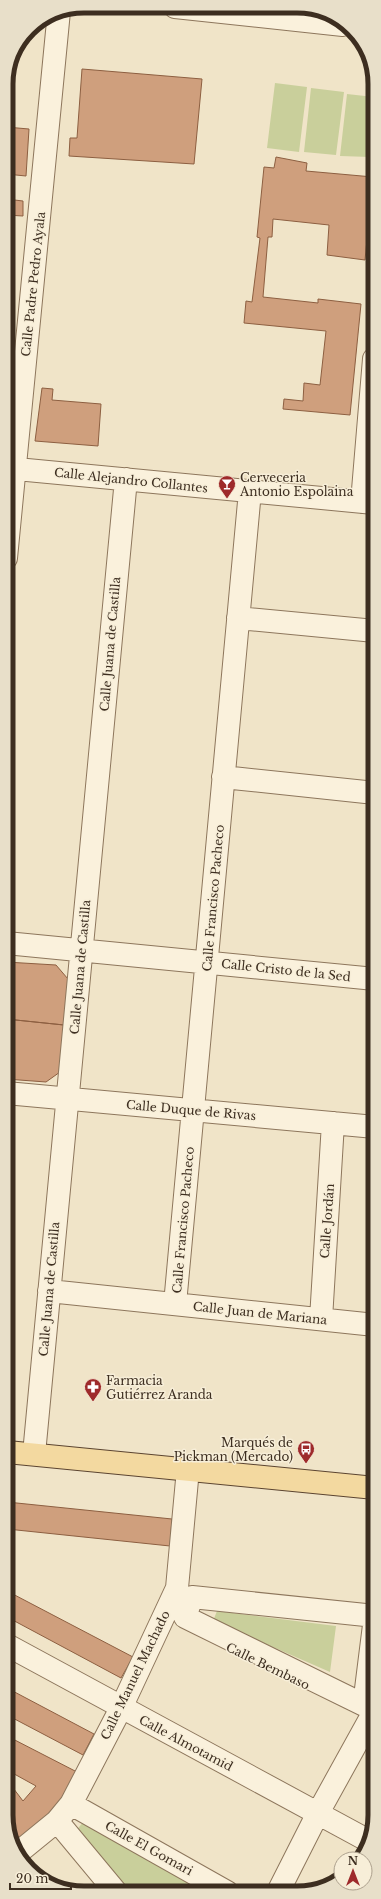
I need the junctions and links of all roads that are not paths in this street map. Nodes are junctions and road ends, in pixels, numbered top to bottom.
1 (237, 13) edge
2 (58, 18) edge
3 (333, 24) edge
4 (13, 449) edge
5 (13, 468) edge
6 (126, 479) junction
7 (250, 492) junction
8 (368, 503) edge
9 (238, 618) junction
10 (368, 630) edge
11 (224, 777) junction
12 (368, 792) edge
13 (13, 944) edge
14 (81, 950) junction
15 (207, 963) junction
16 (368, 978) edge
17 (13, 1094) edge
18 (68, 1098) junction
19 (193, 1110) junction
20 (334, 1123) junction
21 (368, 1126) edge
22 (49, 1291) junction
23 (175, 1304) junction
24 (321, 1319) junction
25 (368, 1324) edge
26 (13, 1452) edge
27 (34, 1454) junction
28 (188, 1469) junction
29 (368, 1487) edge
30 (177, 1588) junction
31 (368, 1607) edge
32 (164, 1615) junction
33 (368, 1615) edge
34 (13, 1648) edge
35 (368, 1673) edge
36 (121, 1708) junction
37 (368, 1716) edge
38 (368, 1722) edge
39 (71, 1804) junction
40 (318, 1813) junction
41 (57, 1821) junction
42 (364, 1838) edge
43 (22, 1849) edge
44 (111, 1886) edge
45 (216, 1886) edge
46 (281, 1886) edge

1 - 3 street
2 - 4 street, Calle Padre Pedro Ayala
5 - 6 street, Calle Alejandro Collantes
6 - 7 street, Calle Alejandro Collantes
6 - 14 street, Calle Juana de Castilla
7 - 8 street, Calle Alejandro Collantes
7 - 9 street, Calle Francisco Pacheco
9 - 10 street
9 - 11 street, Calle Francisco Pacheco
11 - 12 street
11 - 15 street, Calle Francisco Pacheco
13 - 14 street, Calle Cristo de la Sed
14 - 15 street, Calle Cristo de la Sed
14 - 18 street, Calle Juana de Castilla
15 - 16 street, Calle Cristo de la Sed
15 - 19 street, Calle Francisco Pacheco
17 - 18 street, Calle Duque de Rivas
18 - 19 street, Calle Duque de Rivas
18 - 22 street, Calle Juana de Castilla
19 - 20 street, Calle Duque de Rivas
19 - 23 street, Calle Francisco Pacheco
20 - 21 street, Calle Duque de Rivas
20 - 24 street, Calle Jordán
22 - 23 street, Calle Juan de Mariana
22 - 27 street, Calle Juana de Castilla
23 - 24 street, Calle Juan de Mariana
24 - 25 street, Calle Juan de Mariana
26 - 27 main road
27 - 28 main road
28 - 29 main road
28 - 30 street, Calle Manuel Machado
30 - 31 street
30 - 32 street, Calle Manuel Machado
32 - 36 street, Calle Manuel Machado
32 - 37 street, Calle Bembaso
33 - 35 street
34 - 36 street, Calle Almotamid
36 - 39 street, Calle Manuel Machado
36 - 40 street, Calle Almotamid
38 - 40 street
39 - 41 street, Calle Manuel Machado
39 - 45 street, Calle El Gomari
40 - 42 street, Calle Almotamid
40 - 46 street
41 - 43 street, Calle Manuel Machado
41 - 44 street

